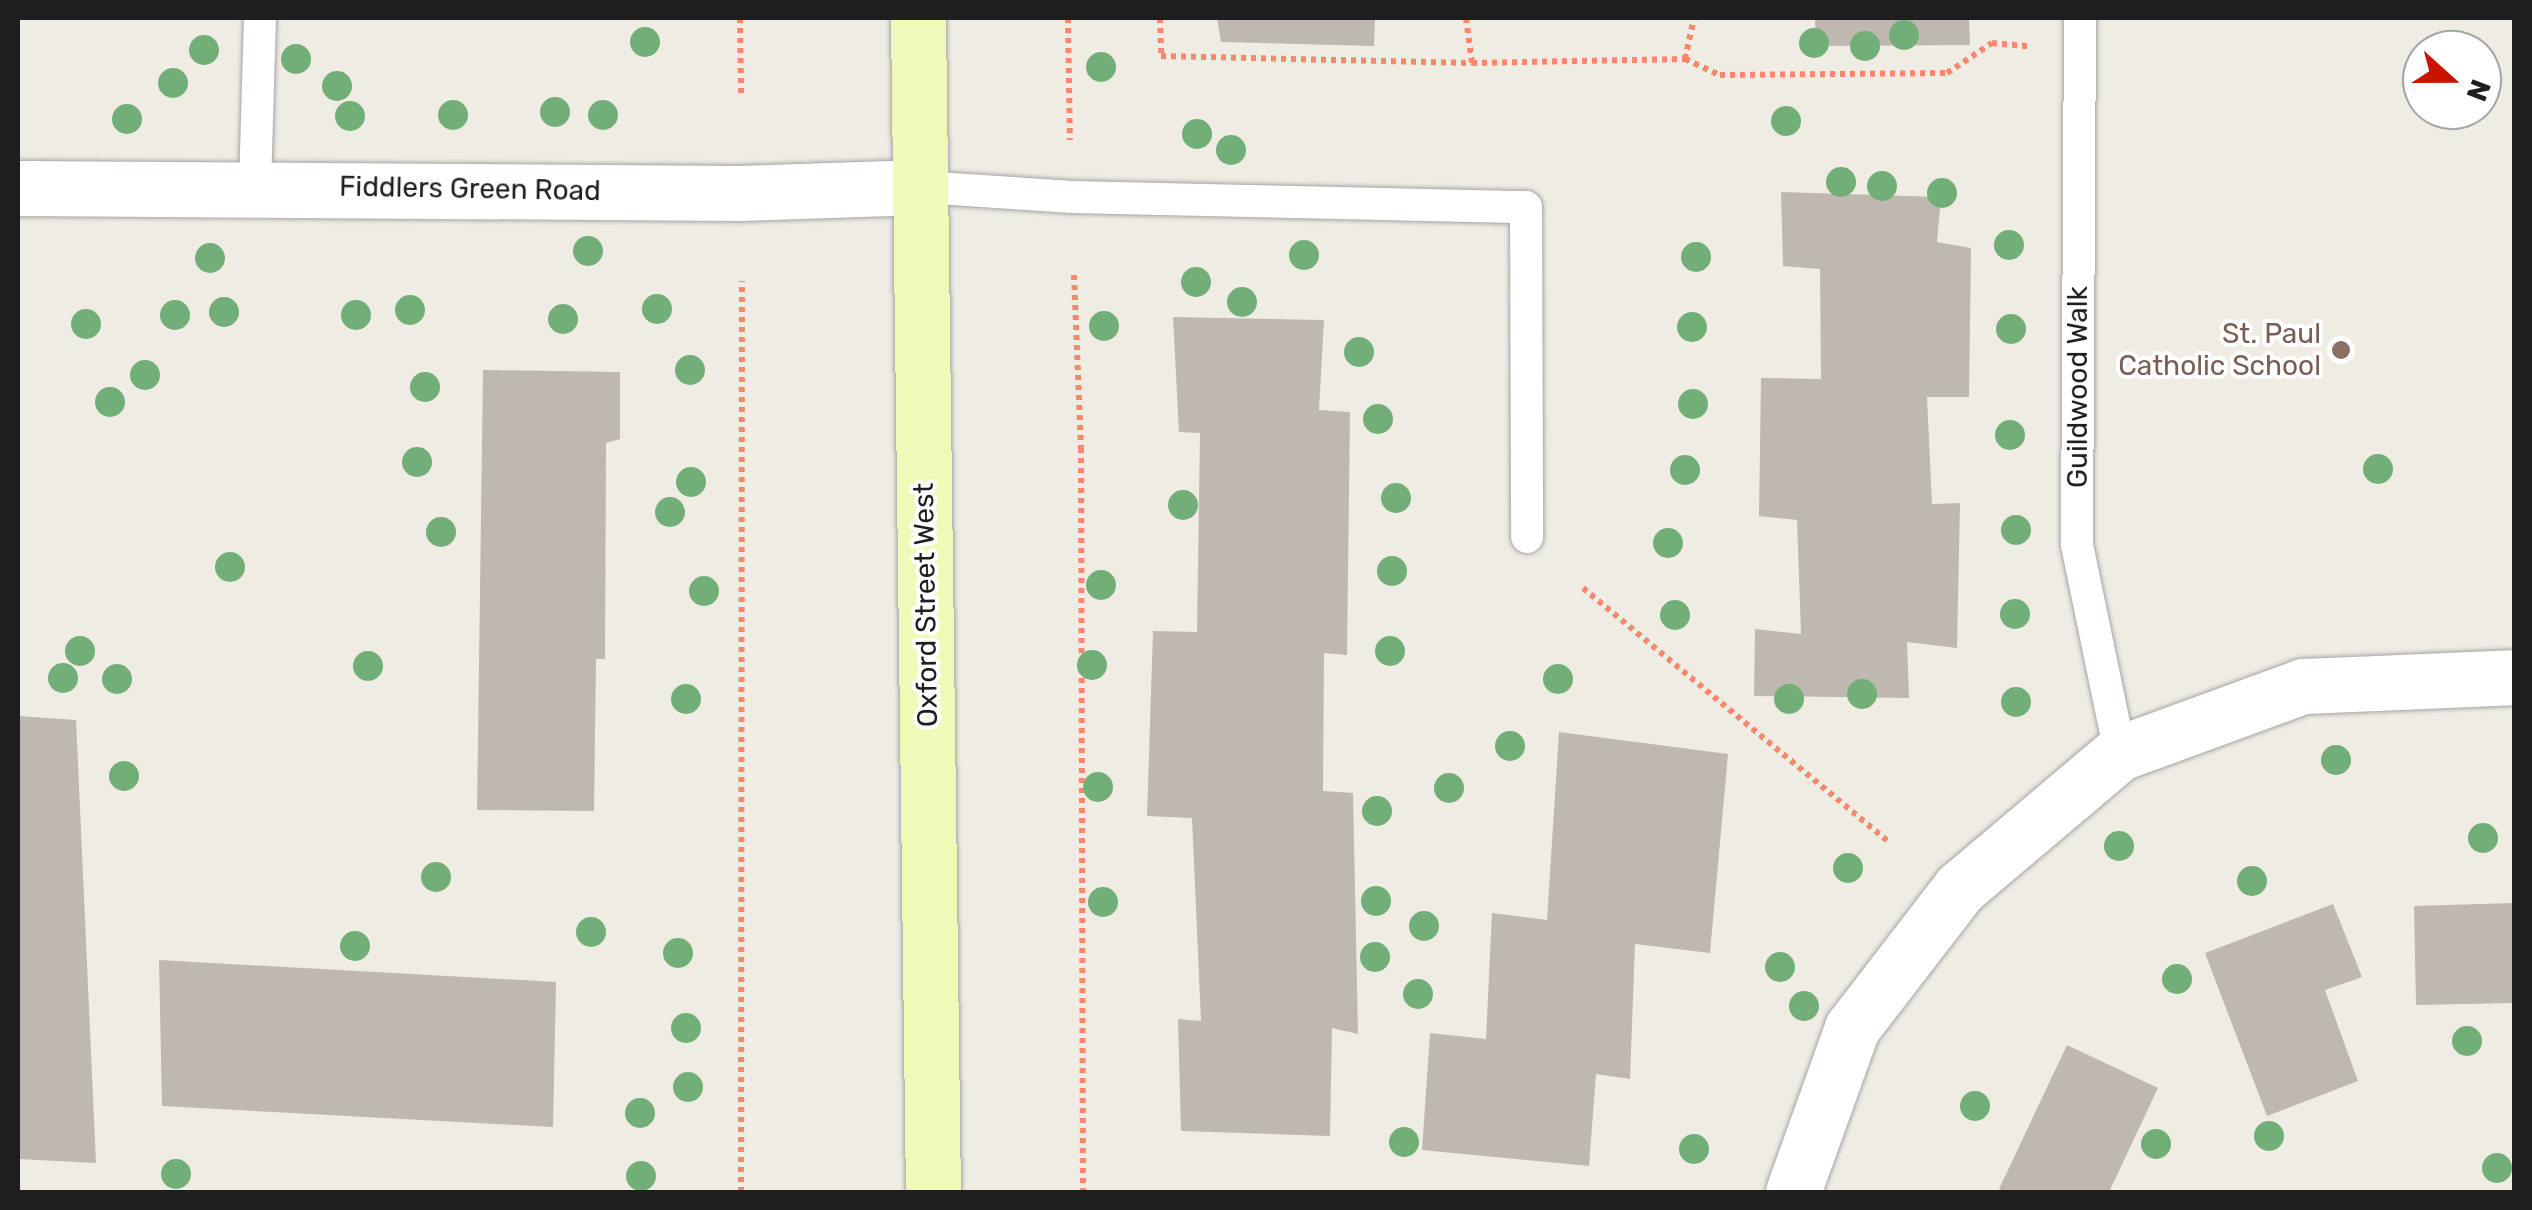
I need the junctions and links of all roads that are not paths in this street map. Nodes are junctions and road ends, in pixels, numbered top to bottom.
1 (260, 18) edge
2 (918, 18) edge
3 (2080, 18) edge
4 (255, 186) junction
5 (922, 187) junction
6 (18, 188) edge
7 (1527, 538) dead end
8 (2514, 677) edge
9 (2120, 753) junction
10 (933, 1192) edge
11 (1794, 1192) edge

1 - 4 lane
2 - 5 main road, Oxford Street West
3 - 9 lane, Guildwood Walk
4 - 5 street, Fiddlers Green Road
4 - 6 street, Fiddlers Green Road
5 - 7 lane
5 - 10 main road, Oxford Street West
8 - 9 street
9 - 11 street

